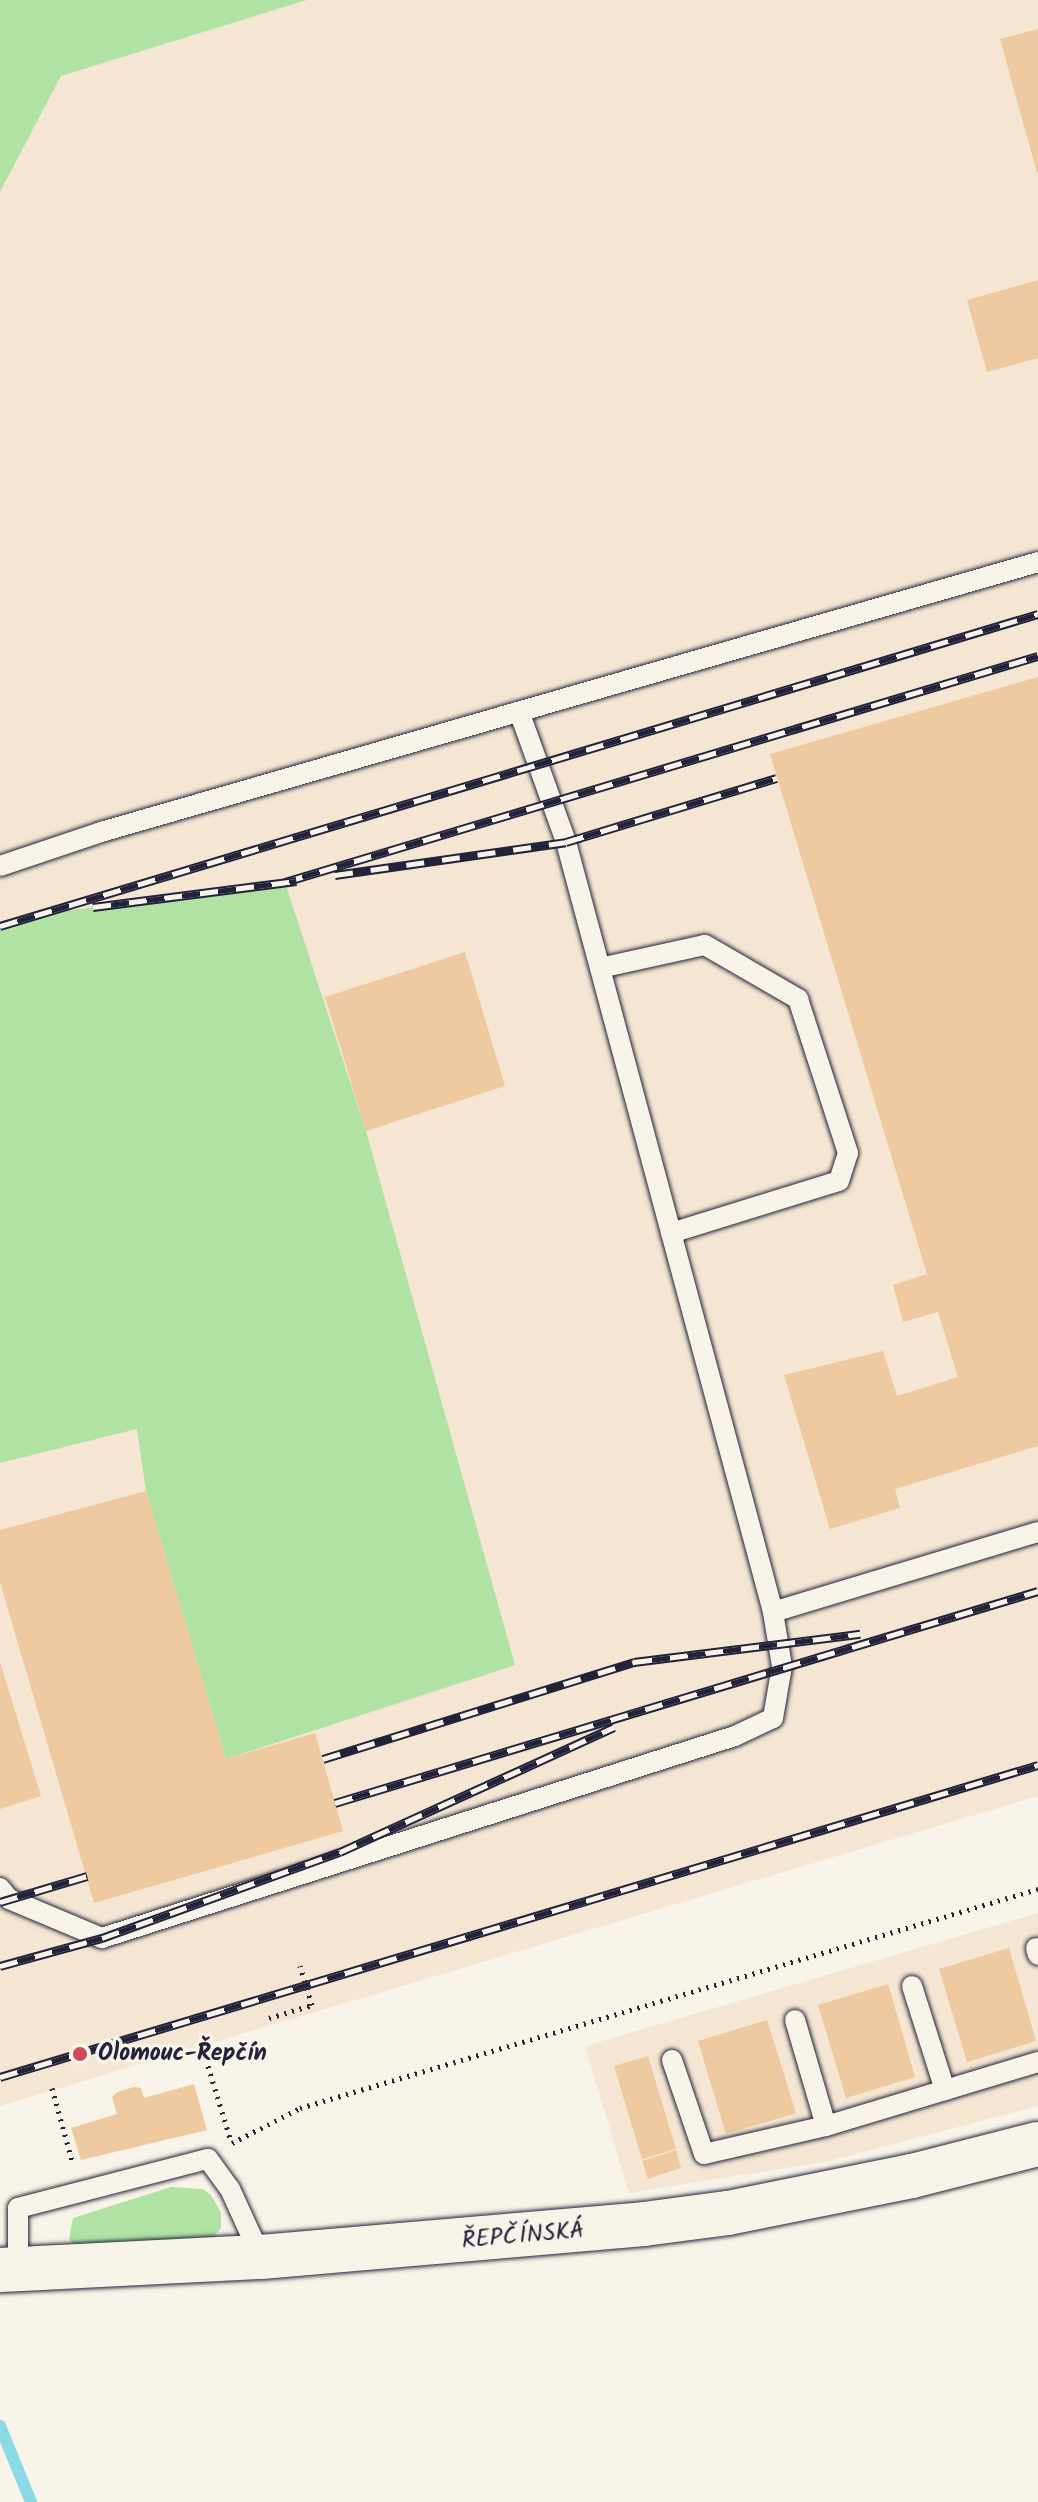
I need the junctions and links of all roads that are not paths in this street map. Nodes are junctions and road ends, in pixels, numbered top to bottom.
1 (1038, 562) edge
2 (520, 714) junction
3 (0, 866) edge
4 (600, 968) junction
5 (671, 1233) junction
6 (1038, 1532) edge
7 (773, 1612) junction
8 (0, 1888) edge
9 (912, 1986) dead end
10 (795, 2020) dead end
11 (672, 2060) dead end
12 (1038, 2062) edge
13 (945, 2090) junction
14 (826, 2126) junction
15 (1038, 2144) edge
16 (261, 2257) junction
17 (6, 2270) edge

1 - 2 lane
2 - 3 lane
2 - 4 lane
4 - 5 lane
4 - 5 lane
5 - 7 lane
6 - 7 lane
7 - 8 lane
9 - 13 lane
10 - 14 lane
11 - 14 lane
12 - 13 lane
13 - 14 lane
15 - 16 street, ŘEPČÍNSKÁ
16 - 17 street, ŘEPČÍNSKÁ
16 - 17 lane

